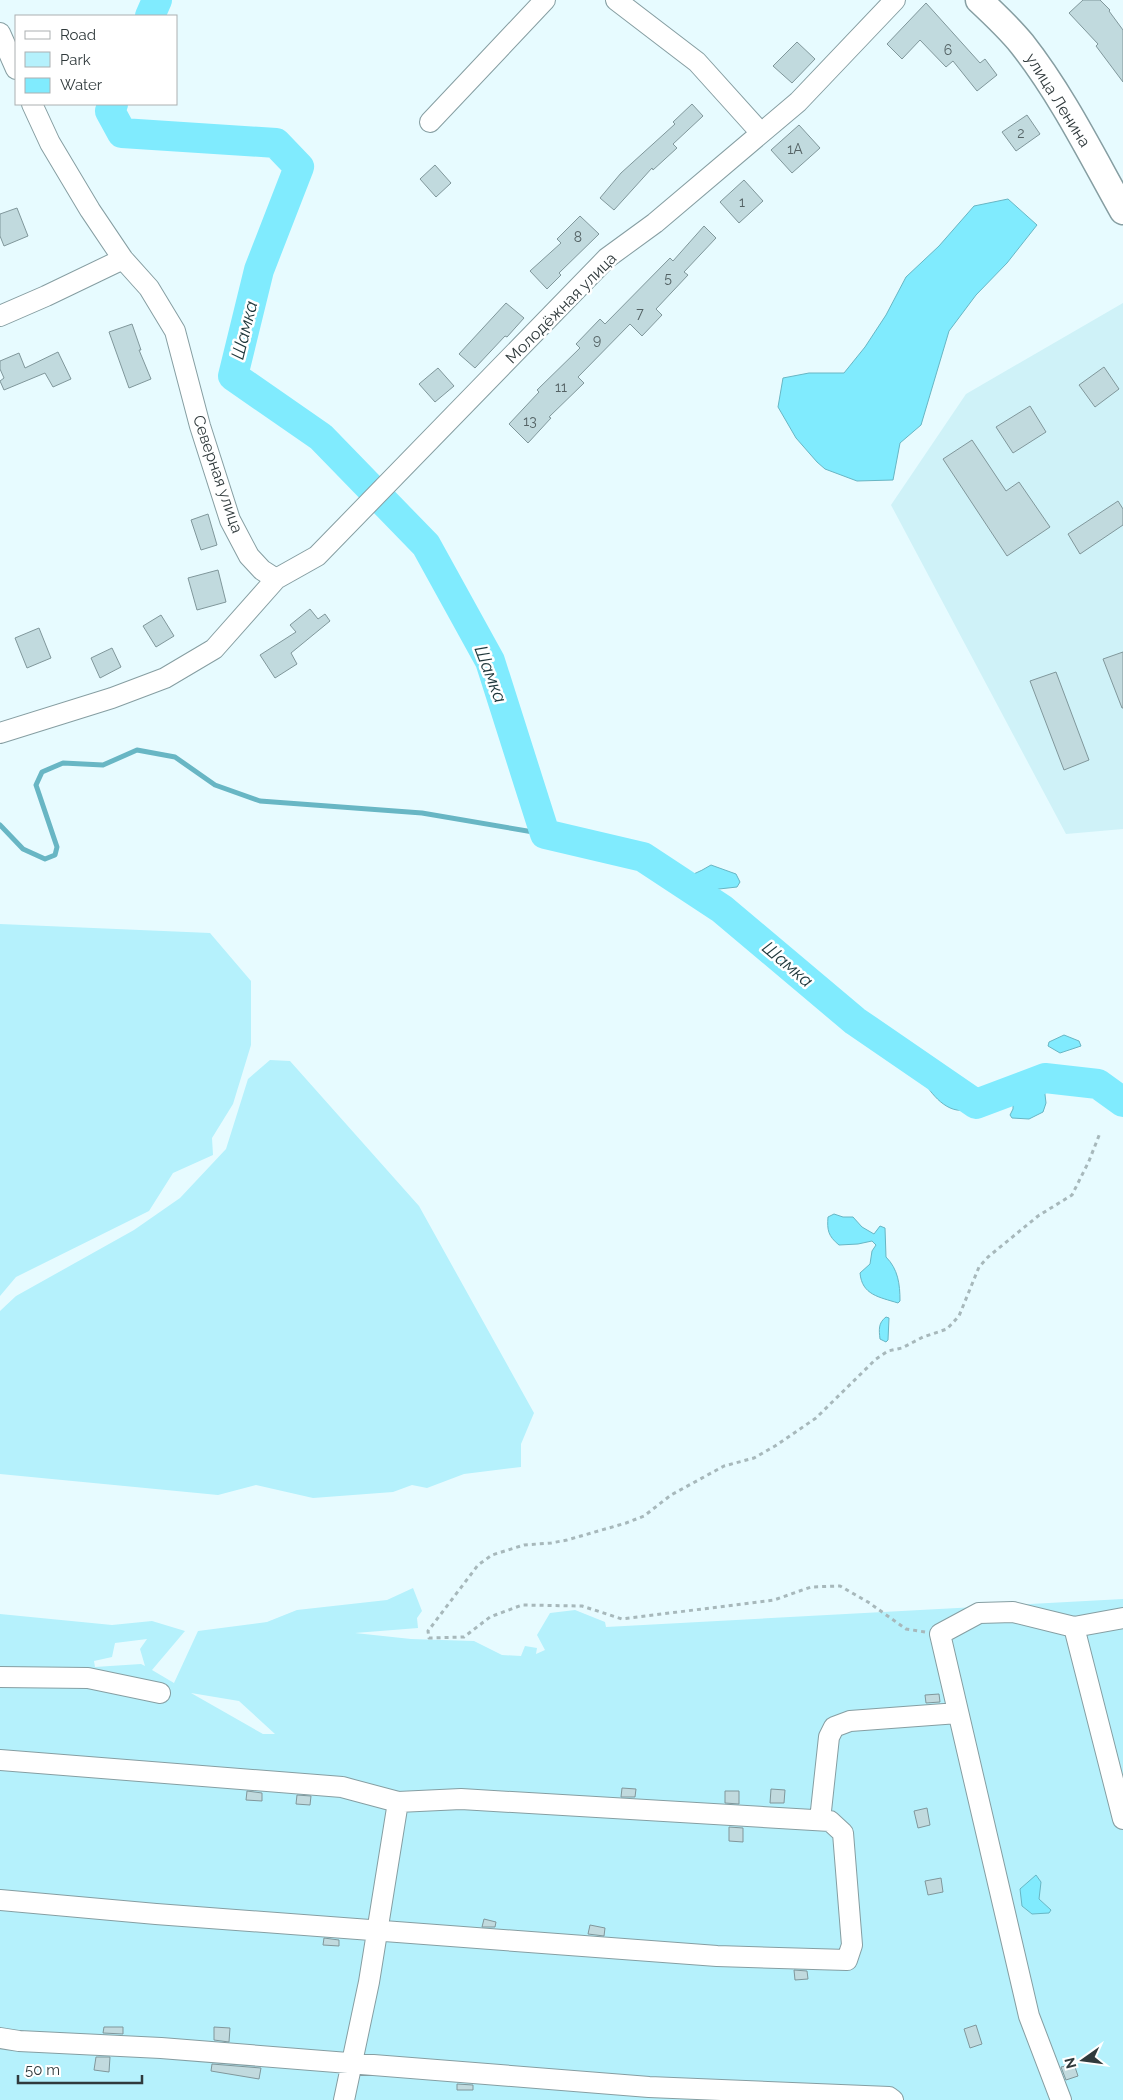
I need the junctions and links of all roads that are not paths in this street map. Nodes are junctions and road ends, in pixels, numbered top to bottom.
1 (545, 0) edge
2 (616, 0) edge
3 (895, 0) edge
4 (979, 0) edge
5 (0, 33) edge
6 (15, 66) edge
7 (32, 105) edge
8 (430, 122) dead end
9 (761, 132) junction
10 (1123, 211) edge
11 (123, 259) junction
12 (0, 316) edge
13 (276, 579) junction
14 (0, 733) edge
15 (1123, 1618) edge
16 (1074, 1627) junction
17 (0, 1677) edge
18 (160, 1693) dead end
19 (958, 1713) junction
20 (0, 1760) edge
21 (398, 1802) junction
22 (1123, 1819) edge
23 (820, 1820) junction
24 (0, 1900) edge
25 (377, 1930) junction
26 (0, 2038) edge
27 (350, 2064) junction
28 (344, 2100) edge
29 (893, 2100) edge
30 (1060, 2100) edge

1 - 8 street
2 - 9 street
3 - 9 street, Молодёжная улица
4 - 10 main road, улица Ленина
5 - 6 street
7 - 11 street, Северная улица
9 - 13 street, Молодёжная улица
11 - 12 street
11 - 13 street, Северная улица
13 - 14 street
15 - 16 street
16 - 19 street
16 - 22 street
17 - 18 street
19 - 23 street
19 - 30 street
20 - 21 street
21 - 23 street
21 - 25 street
23 - 25 street
24 - 25 street
25 - 27 street
26 - 27 street
27 - 28 street
27 - 29 street

